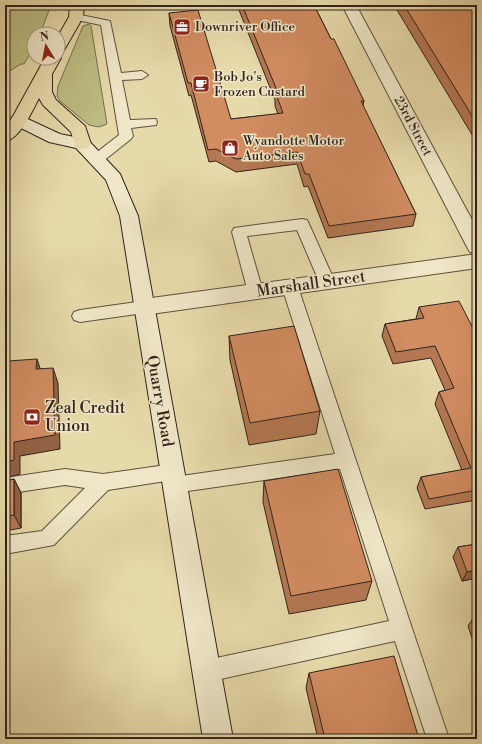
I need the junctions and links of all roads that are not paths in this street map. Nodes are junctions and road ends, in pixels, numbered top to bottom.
1 (349, 5) edge
2 (76, 11) edge
3 (66, 32) edge
4 (48, 66) edge
5 (44, 74) junction
6 (142, 75) dead end
7 (116, 77) junction
8 (5, 110) edge
9 (19, 120) junction
10 (151, 122) dead end
11 (124, 125) junction
12 (5, 137) edge
13 (82, 144) junction
14 (97, 159) junction
15 (477, 247) edge
16 (477, 261) edge
17 (327, 282) junction
18 (290, 287) junction
19 (255, 292) junction
20 (144, 307) junction
21 (80, 316) dead end
22 (346, 460) junction
23 (173, 478) junction
24 (103, 482) junction
25 (5, 486) edge
26 (5, 545) edge
27 (402, 629) junction
28 (207, 671) junction
29 (218, 739) edge
30 (438, 739) edge

1 - 15 street, 23rd Street
2 - 3 main road
2 - 7 lane
4 - 5 main road
5 - 9 main road
5 - 13 main road
6 - 7 lane
7 - 11 lane
8 - 9 main road
9 - 12 main road
9 - 13 street
10 - 11 lane
11 - 14 lane
13 - 14 street, Quarry Road
14 - 20 street, Quarry Road
16 - 17 street, Marshall Street
17 - 18 street, Marshall Street
17 - 19 lane
18 - 19 street, Marshall Street
18 - 22 lane
19 - 20 street, Marshall Street
20 - 21 lane
20 - 23 street, Quarry Road
22 - 23 lane
22 - 27 lane
23 - 24 lane
23 - 28 street, Quarry Road
24 - 25 lane
24 - 26 lane
27 - 28 lane
27 - 30 lane
28 - 29 street, Quarry Road

